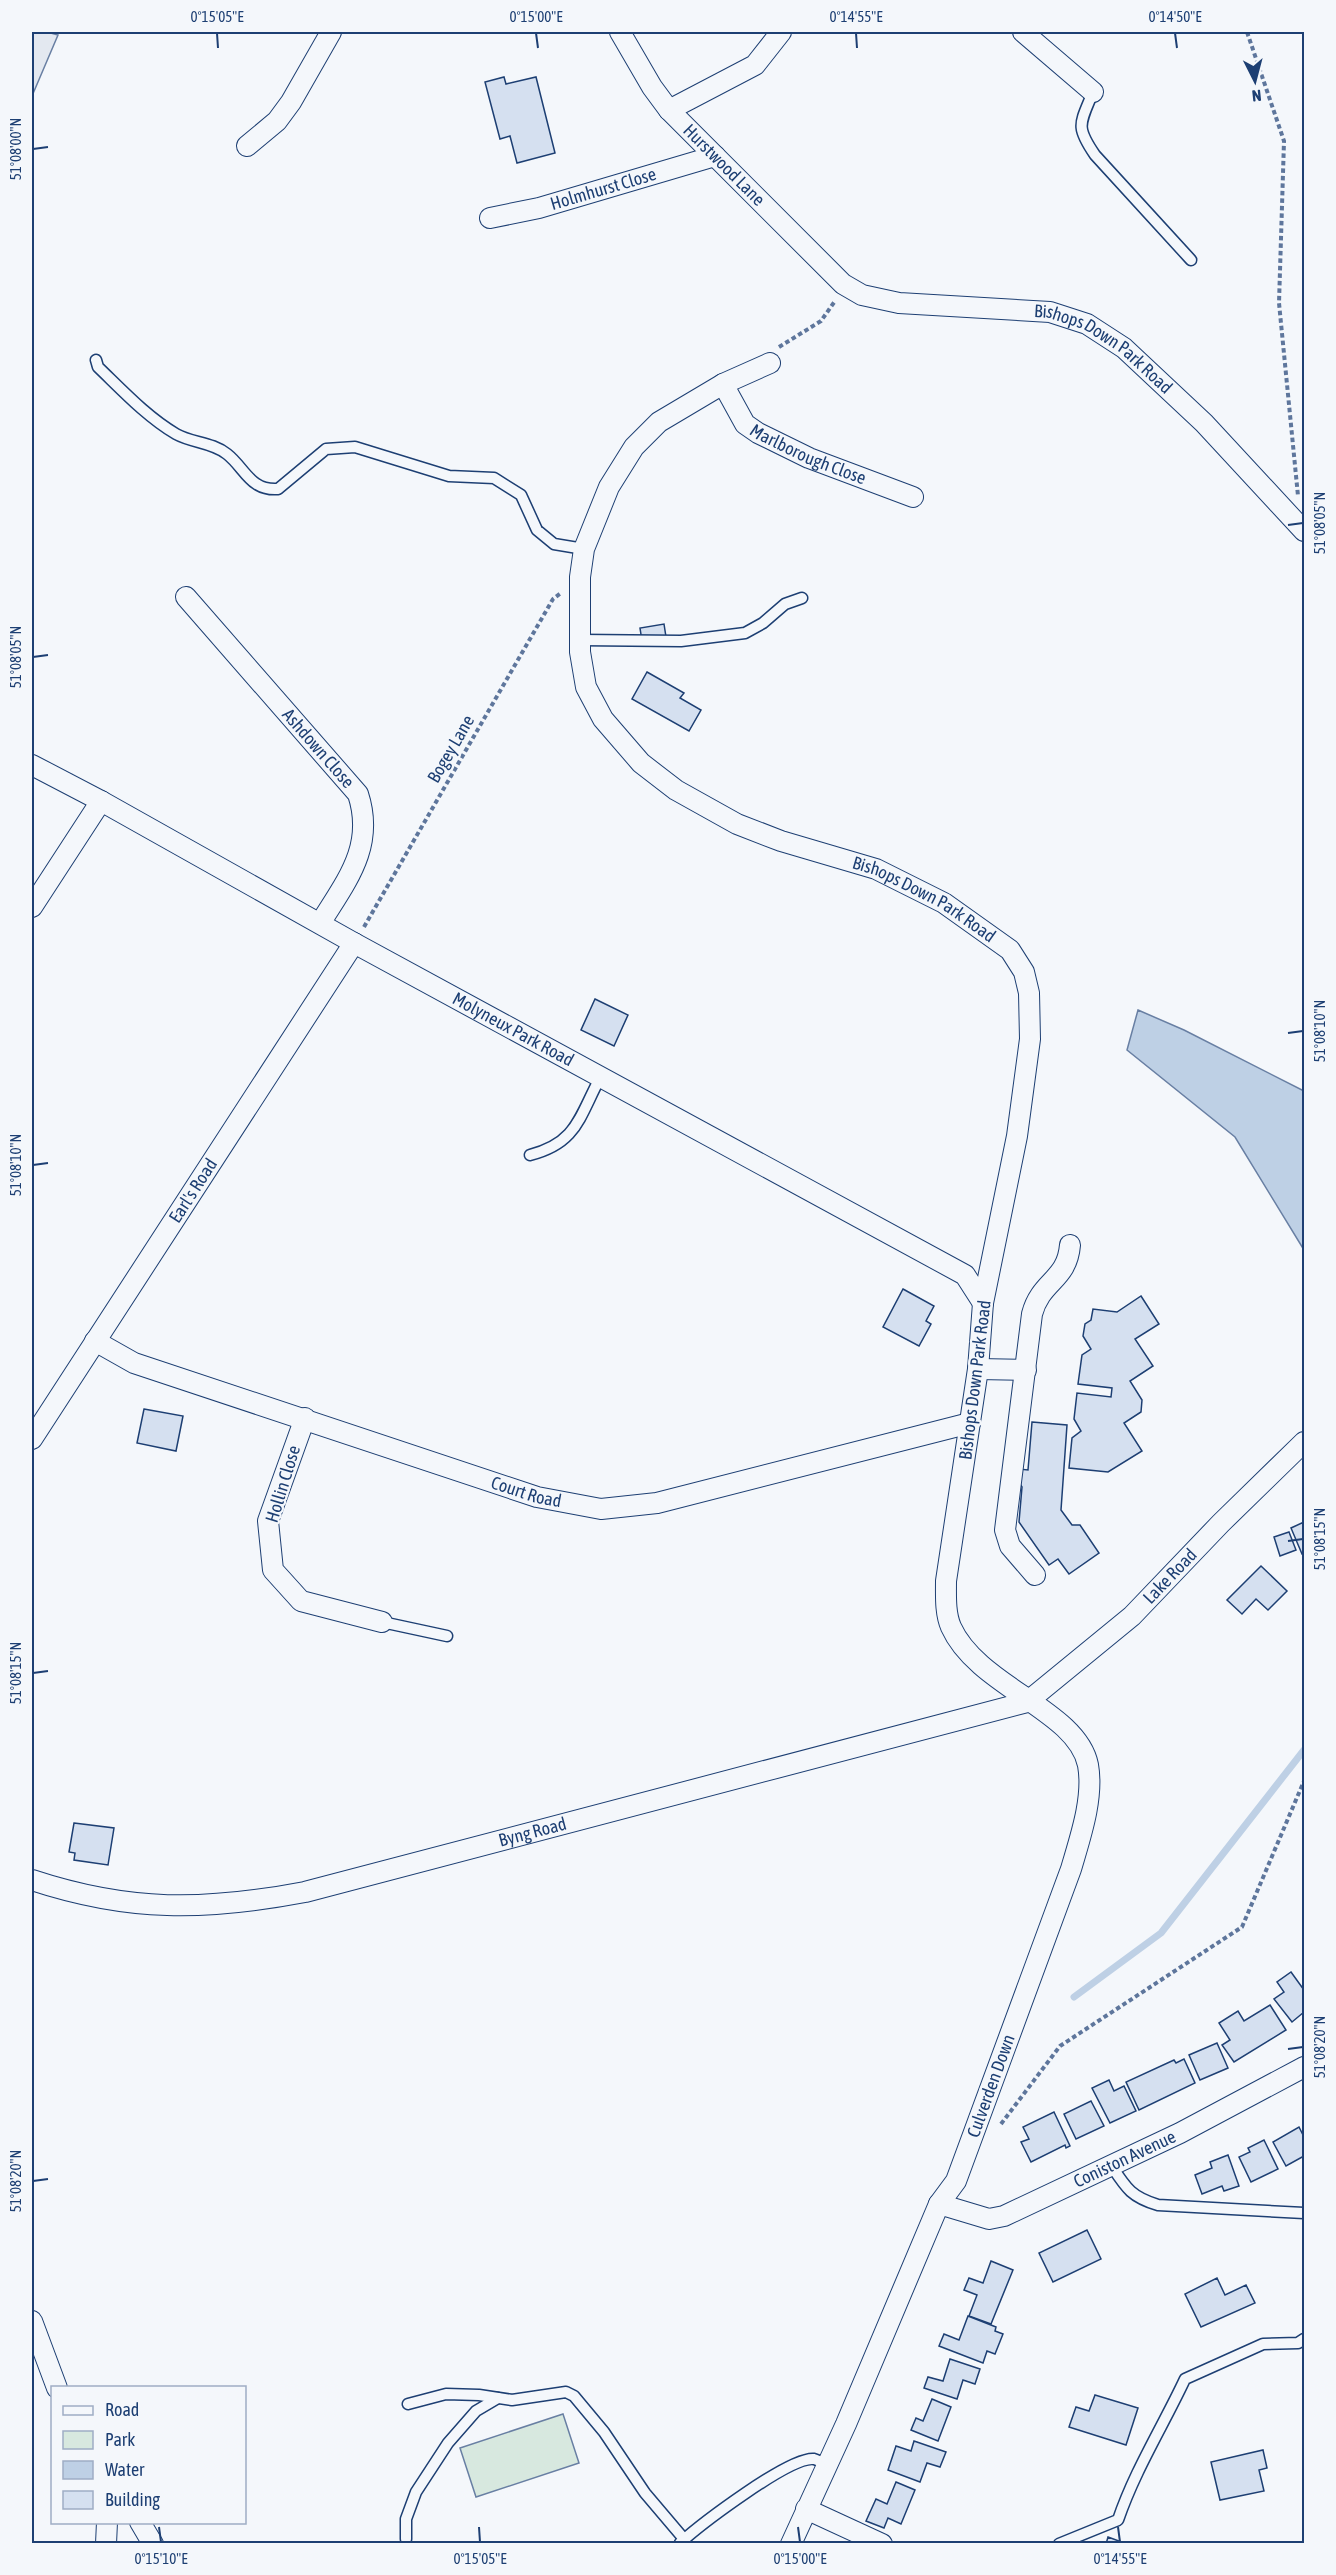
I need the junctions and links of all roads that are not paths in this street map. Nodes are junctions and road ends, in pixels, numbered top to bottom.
1 (332, 32) edge
2 (620, 32) edge
3 (781, 32) edge
4 (1023, 32) edge
5 (1093, 92) joint
6 (669, 110) junction
7 (247, 146) dead end
8 (715, 156) junction
9 (490, 218) dead end
10 (1191, 260) dead end
11 (843, 284) joint
12 (96, 360) dead end
13 (770, 363) road end
14 (723, 384) junction
15 (913, 497) dead end
16 (1303, 530) edge
17 (584, 549) junction
18 (186, 597) dead end
19 (802, 598) dead end
20 (580, 640) junction
21 (32, 765) edge
22 (101, 801) junction
23 (32, 907) edge
24 (321, 922) junction
25 (354, 943) junction
26 (600, 1077) junction
27 (530, 1155) dead end
28 (1070, 1245) dead end
29 (983, 1303) junction
30 (95, 1341) junction
31 (978, 1369) junction
32 (1026, 1370) junction
33 (305, 1418) junction
34 (970, 1423) junction
35 (32, 1439) edge
36 (1305, 1442) edge
37 (1035, 1575) dead end
38 (382, 1622) joint
39 (447, 1636) dead end
40 (971, 1658) joint
41 (1027, 1702) junction
42 (32, 1880) edge
43 (1305, 2067) edge
44 (1111, 2165) junction
45 (939, 2204) junction
46 (1305, 2213) edge
47 (32, 2329) edge
48 (1305, 2339) edge
49 (56, 2386) edge
50 (498, 2398) junction
51 (408, 2403) dead end
52 (827, 2465) junction
53 (806, 2509) junction
54 (107, 2524) edge
55 (141, 2524) edge
56 (406, 2539) dead end
57 (681, 2541) edge
58 (106, 2544) edge
59 (153, 2544) edge
60 (791, 2544) edge
61 (882, 2544) edge
62 (1059, 2544) edge

1 - 7 street
2 - 6 street, Hurstwood Lane
3 - 6 street
4 - 5 street
5 - 10 lane
6 - 8 street, Hurstwood Lane
8 - 9 street, Holmhurst Close
8 - 11 street, Hurstwood Lane
11 - 16 street, Bishops Down Park Road
12 - 17 lane
13 - 14 street, Bishops Down Park Road
14 - 15 street, Marlborough Close
14 - 17 street, Bishops Down Park Road
17 - 20 street, Bishops Down Park Road
18 - 24 street, Ashdown Close
19 - 20 lane
20 - 29 street, Bishops Down Park Road
21 - 22 street, Molyneux Park Road
22 - 23 street
22 - 24 street, Molyneux Park Road
24 - 25 street, Molyneux Park Road
25 - 26 street, Molyneux Park Road
25 - 30 street, Earl's Road
26 - 27 lane
26 - 29 street, Molyneux Park Road
28 - 32 street
29 - 31 street, Bishops Down Park Road
30 - 33 street, Court Road
30 - 35 street, Earl's Road
31 - 32 street
31 - 34 street, Bishops Down Park Road
32 - 37 street
33 - 34 street, Court Road
33 - 38 street, Hollin Close
34 - 40 street, Bishops Down Park Road
36 - 41 street, Lake Road
38 - 39 lane
40 - 41 street, Culverden Down
41 - 42 street, Byng Road
41 - 45 street, Culverden Down
43 - 44 street, Coniston Avenue
44 - 45 street, Coniston Avenue
44 - 46 lane
45 - 52 street, Culverden Down
47 - 49 street
48 - 62 lane
50 - 51 lane
50 - 56 lane
50 - 57 lane
52 - 53 street, Culverden Down
52 - 57 lane
53 - 60 street, Culverden Down
53 - 61 street
54 - 58 street
55 - 59 street

